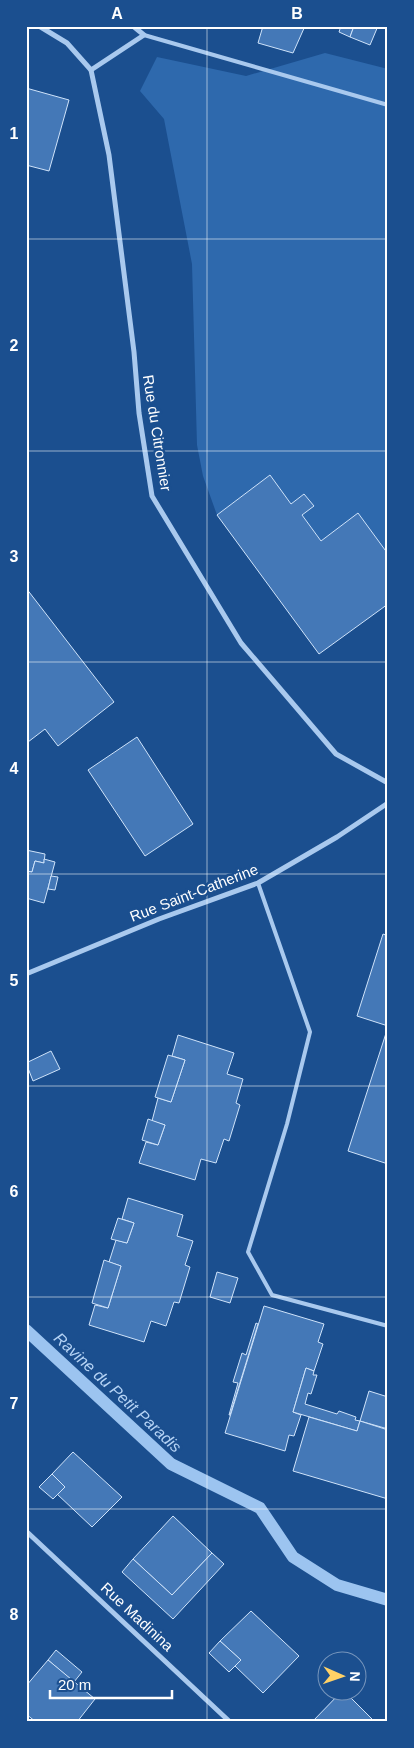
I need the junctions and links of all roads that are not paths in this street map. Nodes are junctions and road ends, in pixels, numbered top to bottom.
1 (39, 26) edge
2 (133, 26) edge
3 (144, 35) junction
4 (91, 70) junction
5 (388, 105) edge
6 (388, 783) edge
7 (388, 803) edge
8 (258, 883) junction
9 (26, 974) edge
10 (388, 1326) edge
11 (26, 1531) edge
12 (230, 1722) edge

1 - 4 street, Rue du Citronnier
2 - 3 street
3 - 4 street
3 - 5 lane
4 - 6 street, Rue du Citronnier
7 - 8 street, Rue Saint-Catherine
8 - 9 street, Rue Saint-Catherine
8 - 10 lane
11 - 12 street, Rue Madinina

